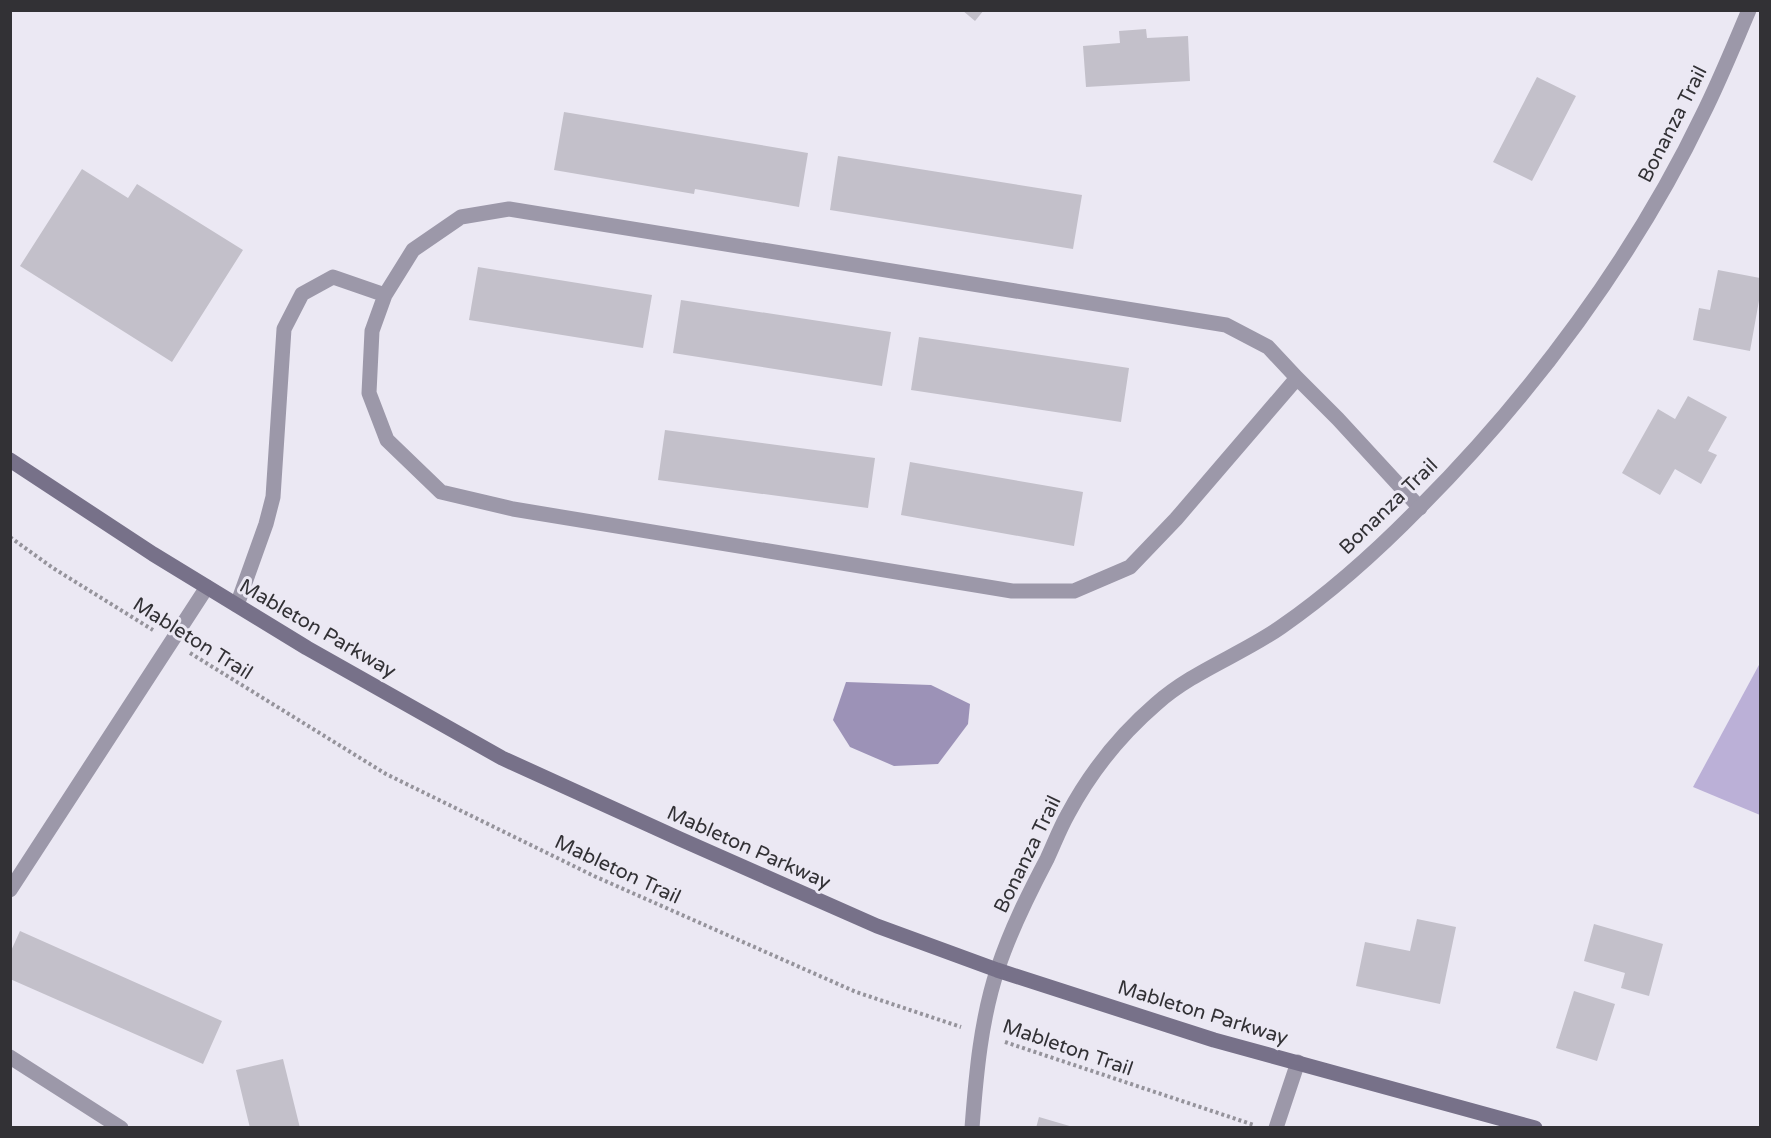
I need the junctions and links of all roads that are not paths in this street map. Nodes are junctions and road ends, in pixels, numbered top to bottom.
1 (1749, 10) edge
2 (385, 295) junction
3 (1297, 378) junction
4 (10, 460) edge
5 (1420, 508) junction
6 (207, 587) junction
7 (237, 605) junction
8 (10, 890) edge
9 (997, 970) junction
10 (10, 1057) edge
11 (1298, 1062) junction
12 (121, 1128) edge
13 (972, 1128) edge
14 (1276, 1128) edge
15 (1535, 1128) edge

1 - 5 street, Bonanza Trail
2 - 3 street
2 - 3 street
2 - 7 street
3 - 5 street
4 - 6 main road, Mableton Parkway
5 - 9 street, Bonanza Trail
6 - 7 main road, Mableton Parkway
6 - 8 street
7 - 9 main road, Mableton Parkway
9 - 11 main road, Mableton Parkway
9 - 13 street, Bonanza Trail
10 - 12 street
11 - 14 street
11 - 15 main road, Mableton Parkway

